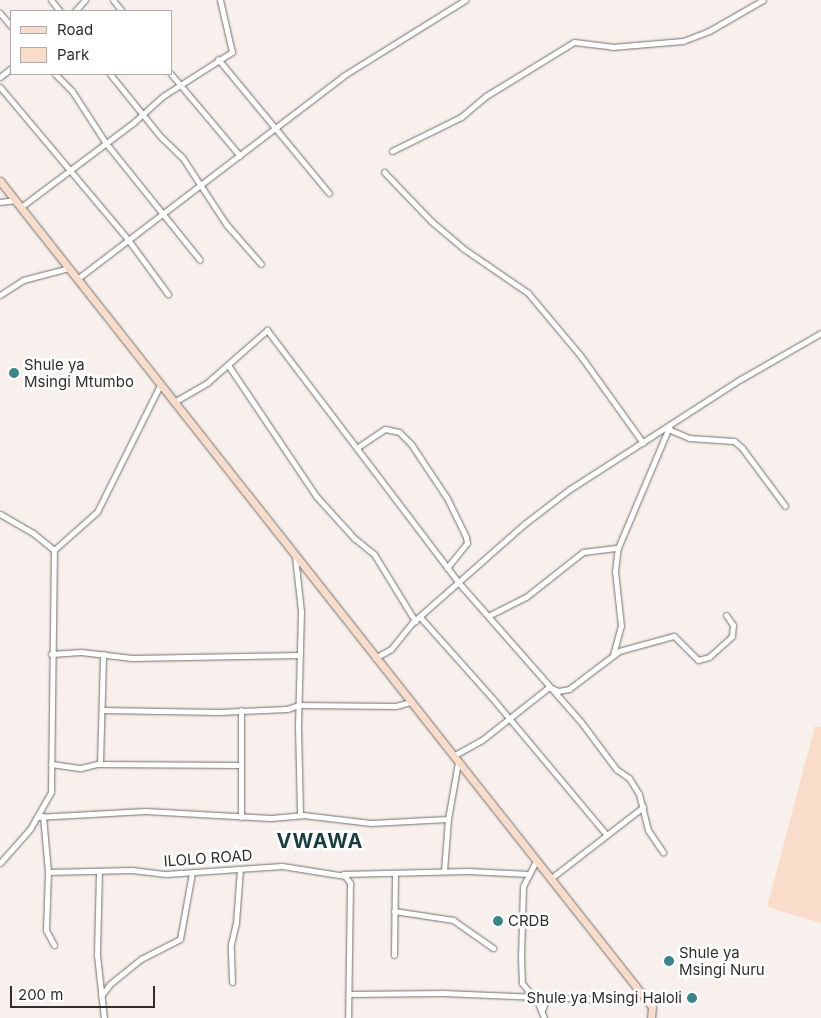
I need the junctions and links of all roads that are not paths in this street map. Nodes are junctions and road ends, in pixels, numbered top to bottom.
1 (51, 0) edge
2 (85, 0) edge
3 (113, 0) edge
4 (220, 0) edge
5 (465, 0) edge
6 (763, 0) edge
7 (59, 10) edge
8 (76, 10) edge
9 (121, 10) edge
10 (0, 13) edge
11 (10, 25) edge
12 (218, 59) junction
13 (10, 69) edge
14 (56, 75) edge
15 (111, 75) edge
16 (172, 75) edge
17 (0, 77) edge
18 (179, 84) junction
19 (0, 87) edge
20 (143, 114) junction
21 (277, 128) junction
22 (105, 142) junction
23 (392, 151) dead end
24 (240, 156) junction
25 (70, 170) junction
26 (384, 172) dead end
27 (0, 181) edge
28 (203, 185) junction
29 (329, 193) dead end
30 (16, 200) junction
31 (0, 202) edge
32 (21, 207) junction
33 (165, 214) junction
34 (129, 241) junction
35 (200, 260) dead end
36 (261, 264) dead end
37 (69, 268) junction
38 (77, 279) junction
39 (168, 294) dead end
40 (0, 295) edge
41 (821, 333) edge
42 (228, 365) junction
43 (160, 385) junction
44 (174, 402) junction
45 (669, 427) junction
46 (642, 443) junction
47 (358, 446) junction
48 (785, 506) dead end
49 (0, 514) edge
50 (618, 548) junction
51 (54, 550) junction
52 (295, 556) junction
53 (447, 568) junction
54 (458, 582) junction
55 (490, 615) junction
56 (726, 615) dead end
57 (417, 619) junction
58 (51, 654) junction
59 (103, 654) junction
60 (300, 655) junction
61 (613, 655) junction
62 (375, 658) junction
63 (549, 687) junction
64 (410, 702) junction
65 (299, 705) junction
66 (102, 710) junction
67 (241, 710) junction
68 (508, 720) junction
69 (456, 759) junction
70 (51, 764) junction
71 (100, 764) junction
72 (241, 764) junction
73 (643, 807) junction
74 (42, 808) junction
75 (300, 815) junction
76 (241, 816) junction
77 (37, 817) junction
78 (44, 817) junction
79 (448, 819) junction
80 (606, 834) junction
81 (663, 852) dead end
82 (536, 861) junction
83 (0, 863) edge
84 (240, 869) junction
85 (99, 871) junction
86 (444, 871) junction
87 (48, 872) junction
88 (192, 873) junction
89 (339, 874) junction
90 (395, 874) junction
91 (529, 874) junction
92 (550, 879) junction
93 (394, 911) junction
94 (54, 945) dead end
95 (493, 948) dead end
96 (394, 955) dead end
97 (232, 982) dead end
98 (349, 994) junction
99 (530, 995) junction
100 (101, 996) junction
101 (548, 996) junction
102 (633, 1001) dead end
103 (542, 1010) junction
104 (104, 1018) edge
105 (348, 1018) edge
106 (544, 1018) edge
107 (652, 1018) edge

1 - 7 street
2 - 8 street
3 - 9 street
4 - 12 street
5 - 21 street
6 - 23 street
10 - 11 street
12 - 18 street
12 - 21 street
13 - 17 street
14 - 22 street
15 - 20 street
16 - 18 street
18 - 20 street
18 - 24 street
19 - 25 street
20 - 22 street
20 - 28 street
21 - 24 street
21 - 29 street
22 - 25 street
22 - 33 street
24 - 28 street
25 - 32 street
25 - 34 street
26 - 46 street
27 - 30 street
28 - 33 street
28 - 36 street
30 - 31 street
30 - 32 street
32 - 37 street
33 - 34 street
33 - 35 street
34 - 38 street
34 - 39 street
37 - 38 street
37 - 40 street
38 - 43 street
41 - 45 street
42 - 44 street
42 - 47 street
42 - 57 street
43 - 44 street
43 - 51 street
44 - 52 street
45 - 46 street
45 - 48 street
45 - 50 street
46 - 54 street
47 - 53 street
47 - 53 street
49 - 51 street
50 - 55 street
50 - 61 street
51 - 58 street
52 - 60 street
52 - 62 street
53 - 54 street
54 - 55 street
54 - 57 street
55 - 63 street
56 - 61 street
57 - 62 street
57 - 68 street
58 - 59 street
58 - 70 street
59 - 60 street
59 - 66 street
60 - 65 street
61 - 63 street
62 - 64 street
63 - 68 street
63 - 73 street
64 - 65 street
64 - 69 street
65 - 67 street
65 - 75 street
66 - 67 street
66 - 71 street
67 - 72 street
68 - 69 street
68 - 80 street
69 - 79 street
69 - 82 street
70 - 71 street
70 - 74 street
71 - 72 street
72 - 76 street
73 - 80 street
73 - 81 street
74 - 77 street
74 - 78 street
75 - 76 street
75 - 79 street
76 - 78 street
77 - 78 street
77 - 83 street
78 - 87 street
79 - 86 street
80 - 92 street
82 - 91 street
82 - 92 street
84 - 88 street, ILOLO ROAD
84 - 89 street, ILOLO ROAD
84 - 97 street
85 - 87 street, ILOLO ROAD
85 - 88 street, ILOLO ROAD
85 - 100 street
86 - 90 street, ILOLO ROAD
86 - 91 street, ILOLO ROAD
87 - 94 street
88 - 100 street
89 - 90 street, ILOLO ROAD
89 - 98 street
90 - 93 street
91 - 99 street
92 - 107 street
93 - 95 street
93 - 96 street
98 - 99 street
98 - 105 street
99 - 101 street
99 - 103 street
100 - 104 street
101 - 102 street
101 - 103 street
103 - 106 street

